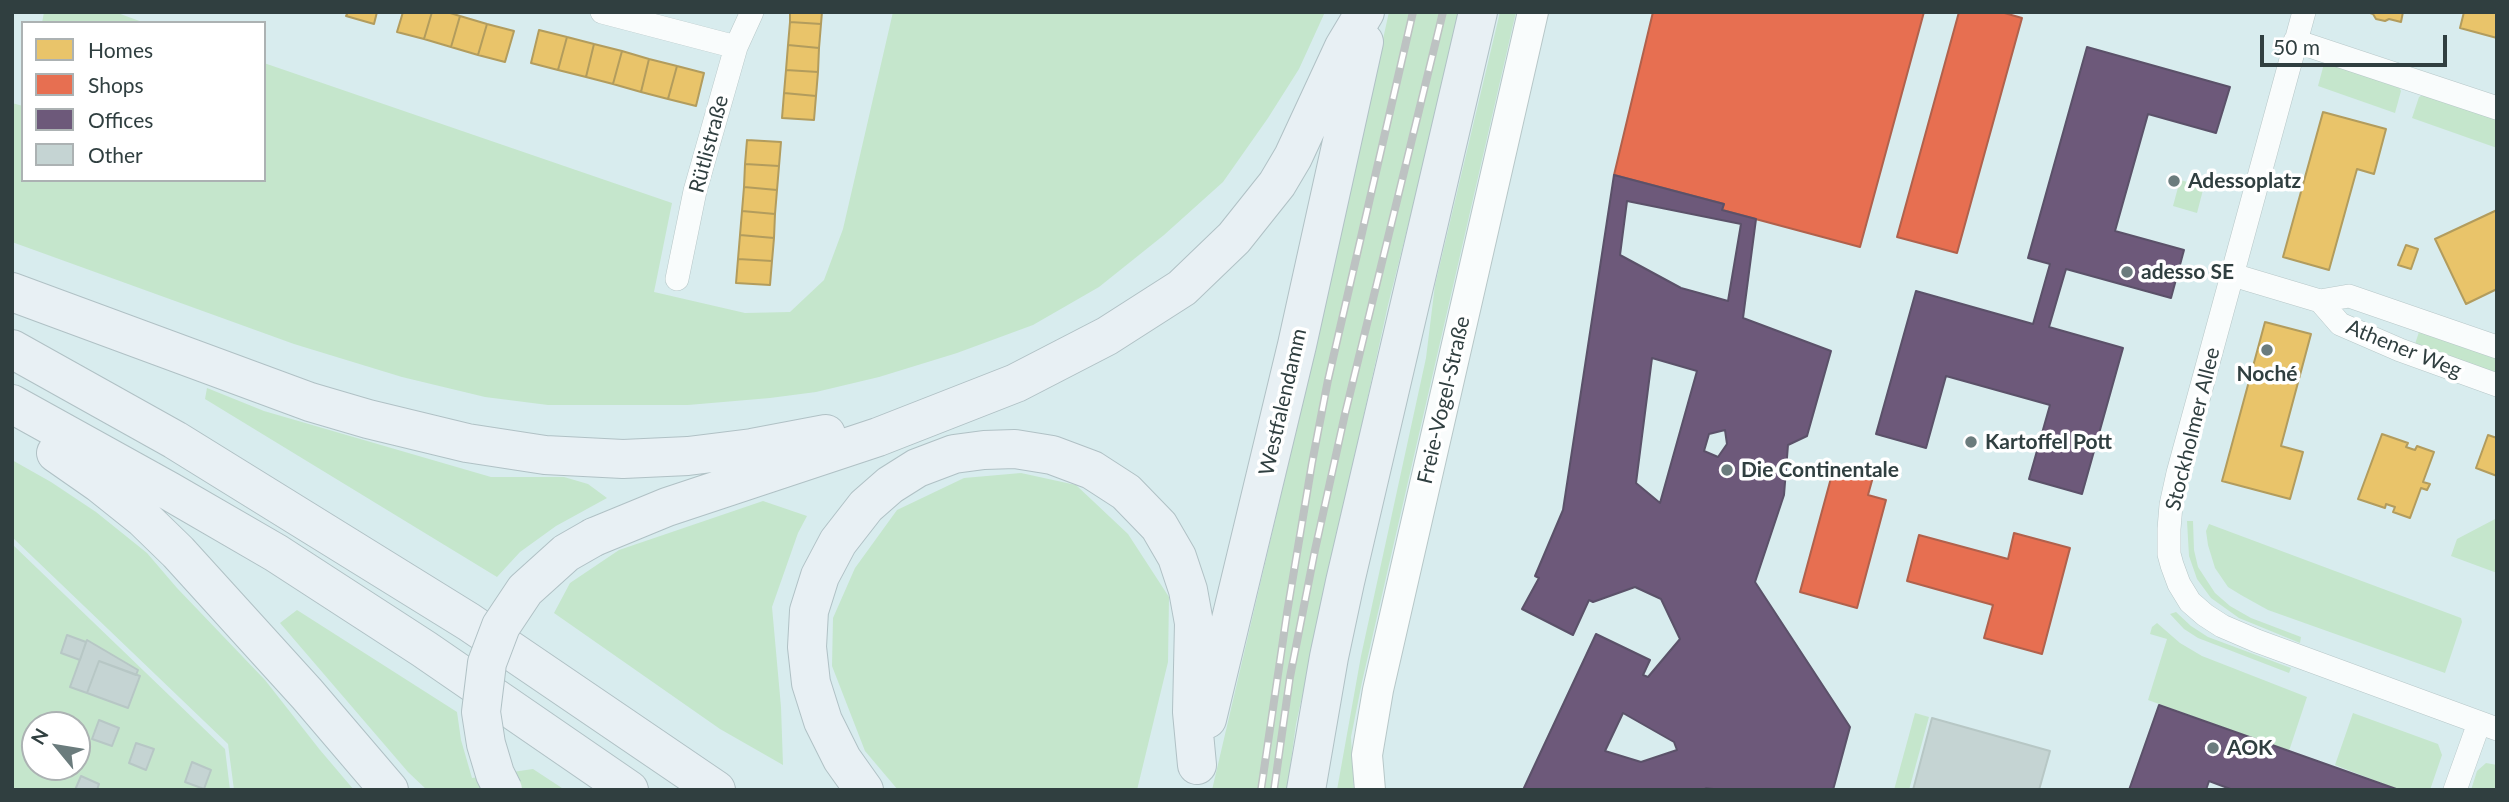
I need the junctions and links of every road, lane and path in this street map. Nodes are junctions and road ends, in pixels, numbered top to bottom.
1 (602, 12) edge
2 (751, 12) edge
3 (1365, 12) edge
4 (1371, 12) edge
5 (1478, 12) edge
6 (1534, 12) edge
7 (2304, 12) edge
8 (2295, 41) junction
9 (736, 47) junction
10 (2497, 108) edge
11 (2234, 275) junction
12 (677, 279) dead end
13 (12, 292) edge
14 (2320, 301) junction
15 (2497, 347) edge
16 (12, 349) edge
17 (2497, 385) edge
18 (12, 404) edge
19 (954, 407) junction
20 (12, 426) edge
21 (2488, 726) edge
22 (1311, 751) junction
23 (1194, 777) edge
24 (389, 789) edge
25 (503, 790) edge
26 (629, 790) edge
27 (716, 790) edge
28 (864, 790) edge
29 (1306, 790) edge
30 (1317, 790) edge
31 (1370, 790) edge
32 (2455, 790) edge

1 - 9 street
2 - 9 street, Rütlistraße
3 - 19 highway
4 - 23 highway, Westfalendamm
5 - 22 highway
6 - 31 street, Freie-Vogel-Straße
7 - 8 street, Stockholmer Allee
8 - 10 street
8 - 11 street, Stockholmer Allee
9 - 12 street, Rütlistraße
11 - 14 street, Athener Weg
11 - 21 street, Stockholmer Allee
13 - 19 highway
14 - 15 street, Athener Weg
14 - 17 street, Athener Weg
16 - 27 highway
18 - 26 highway
19 - 25 highway, bridge
20 - 24 highway
21 - 32 street
22 - 29 highway
22 - 30 highway
23 - 28 highway

